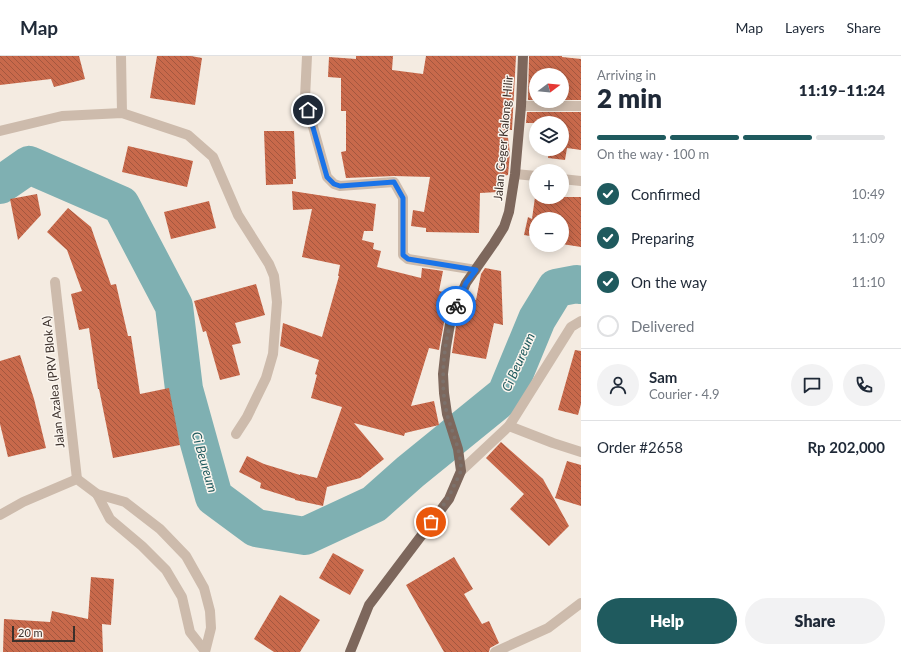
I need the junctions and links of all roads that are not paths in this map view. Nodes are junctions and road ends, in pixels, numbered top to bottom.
1 (121, 56) edge
2 (307, 56) edge
3 (523, 56) edge
4 (521, 106) junction
5 (581, 106) edge
6 (122, 113) junction
7 (0, 131) edge
8 (515, 174) junction
9 (529, 175) edge
10 (569, 180) edge
11 (581, 181) edge
12 (476, 270) junction
13 (55, 282) dead end
14 (581, 321) edge
15 (509, 426) junction
16 (236, 434) dead end
17 (581, 452) edge
18 (461, 471) junction
19 (77, 479) junction
20 (97, 494) junction
21 (0, 515) edge
22 (581, 603) edge
23 (205, 651) edge
24 (350, 652) edge
25 (495, 652) edge

1 - 6 street
2 - 12 street
3 - 4 main road, Jalan Geger Kalong Hilir
4 - 5 street
4 - 8 main road, Jalan Geger Kalong Hilir
6 - 7 street
6 - 16 street
8 - 9 street
8 - 12 main road, Jalan Geger Kalong Hilir
10 - 11 street
12 - 18 main road, Jalan Geger Kalong Hilir
13 - 19 street, Jalan Azalea (PRV Blok A)
14 - 15 street
15 - 17 street
15 - 18 street
18 - 24 main road
19 - 20 street
19 - 21 street
20 - 23 street
20 - 23 street
22 - 25 street

